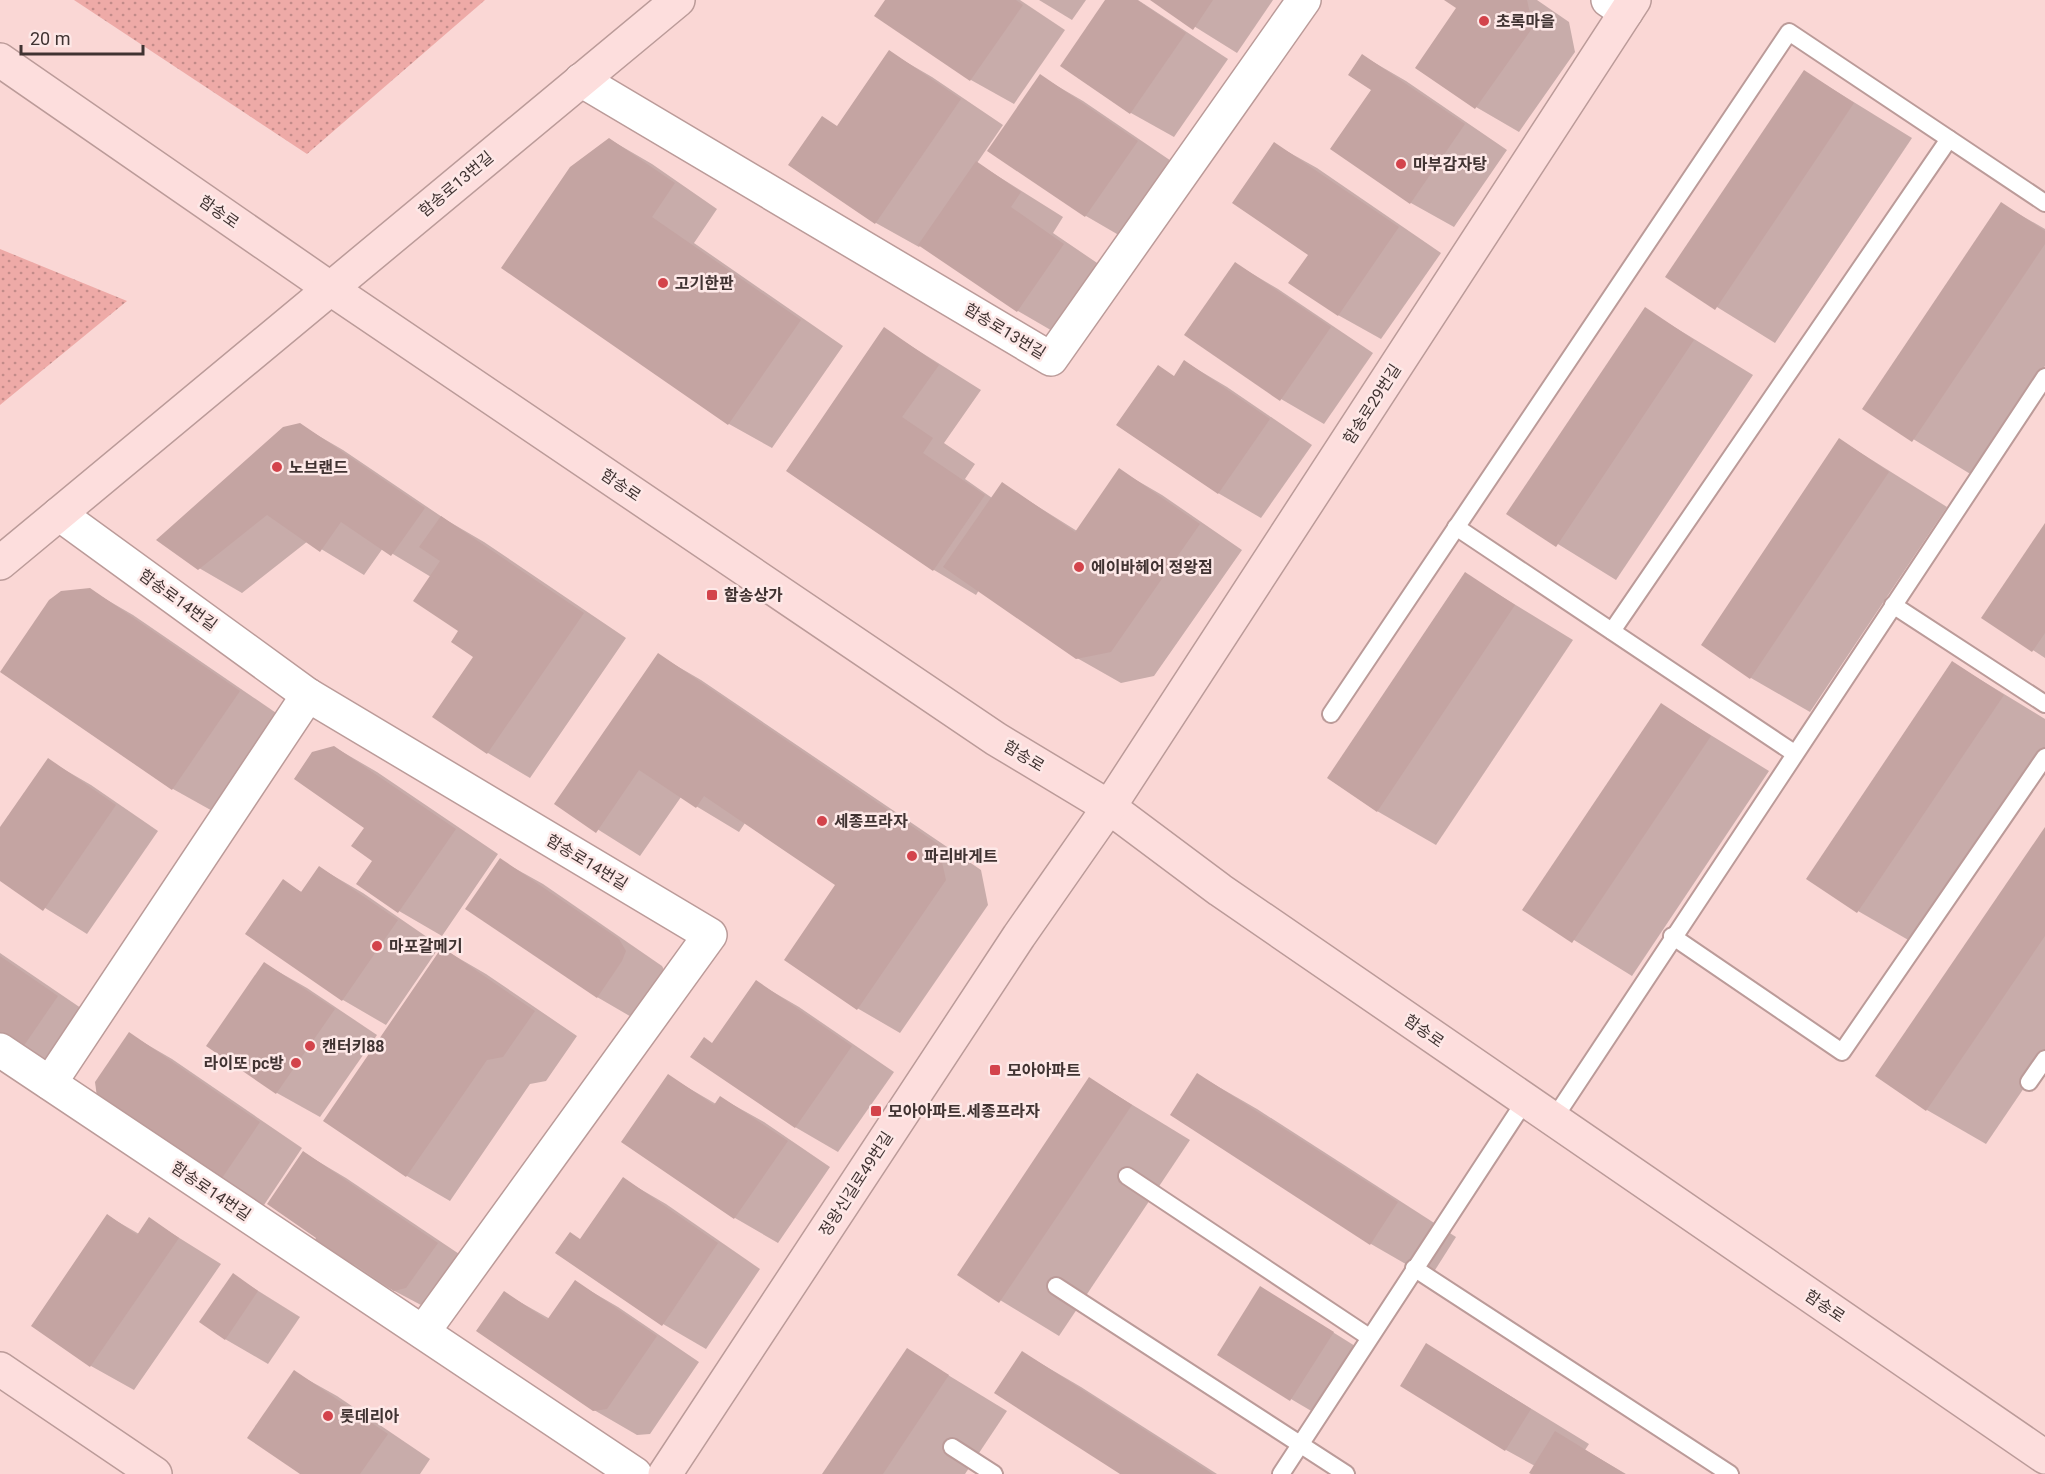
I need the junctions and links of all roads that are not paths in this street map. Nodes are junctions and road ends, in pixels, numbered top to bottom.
1 (678, 0) edge
2 (1304, 0) edge
3 (1623, 4) edge
4 (0, 60) edge
5 (581, 80) junction
6 (1949, 139) junction
7 (2045, 203) edge
8 (331, 289) junction
9 (2045, 377) edge
10 (59, 514) junction
11 (1456, 527) junction
12 (0, 563) edge
13 (1893, 605) junction
14 (1612, 632) junction
15 (308, 695) junction
16 (2045, 704) edge
17 (1331, 714) dead end
18 (1794, 753) junction
19 (2045, 757) edge
20 (1109, 807) junction
21 (1672, 936) junction
22 (0, 1050) edge
23 (2045, 1059) edge
24 (2029, 1082) dead end
25 (50, 1083) junction
26 (1525, 1101) junction
27 (1553, 1120) junction
28 (1127, 1176) dead end
29 (1414, 1268) junction
30 (1056, 1286) dead end
31 (423, 1332) junction
32 (1369, 1337) junction
33 (0, 1369) edge
34 (1300, 1444) junction
35 (952, 1446) dead end
36 (2045, 1456) edge
37 (1723, 1472) edge
38 (155, 1474) edge
39 (636, 1474) edge
40 (665, 1474) edge
41 (994, 1474) edge
42 (1281, 1474) edge
43 (1346, 1474) edge

1 - 5 street, 함송로13번길
2 - 5 street, 함송로13번길
3 - 20 street, 함송로29번길
4 - 8 street, 함송로
5 - 8 street, 함송로13번길
6 - 7 lane
6 - 11 lane
6 - 14 lane
8 - 10 street
8 - 20 street, 함송로
9 - 13 lane
10 - 12 street
10 - 15 street, 함송로14번길
11 - 14 lane
11 - 17 lane
13 - 16 lane
13 - 18 lane
14 - 18 lane
15 - 25 street
15 - 31 street, 함송로14번길
18 - 21 lane
19 - 21 lane
20 - 26 street, 함송로
20 - 40 street, 정왕신길로49번길
21 - 27 lane
22 - 25 street, 함송로14번길
23 - 24 lane
25 - 31 street, 함송로14번길
26 - 27 street, 함송로
26 - 29 lane
27 - 36 street, 함송로
28 - 32 lane
29 - 32 lane
29 - 37 lane
30 - 34 lane
31 - 39 street, 함송로14번길
32 - 34 lane
33 - 38 street
34 - 42 lane
34 - 43 lane
35 - 41 lane

